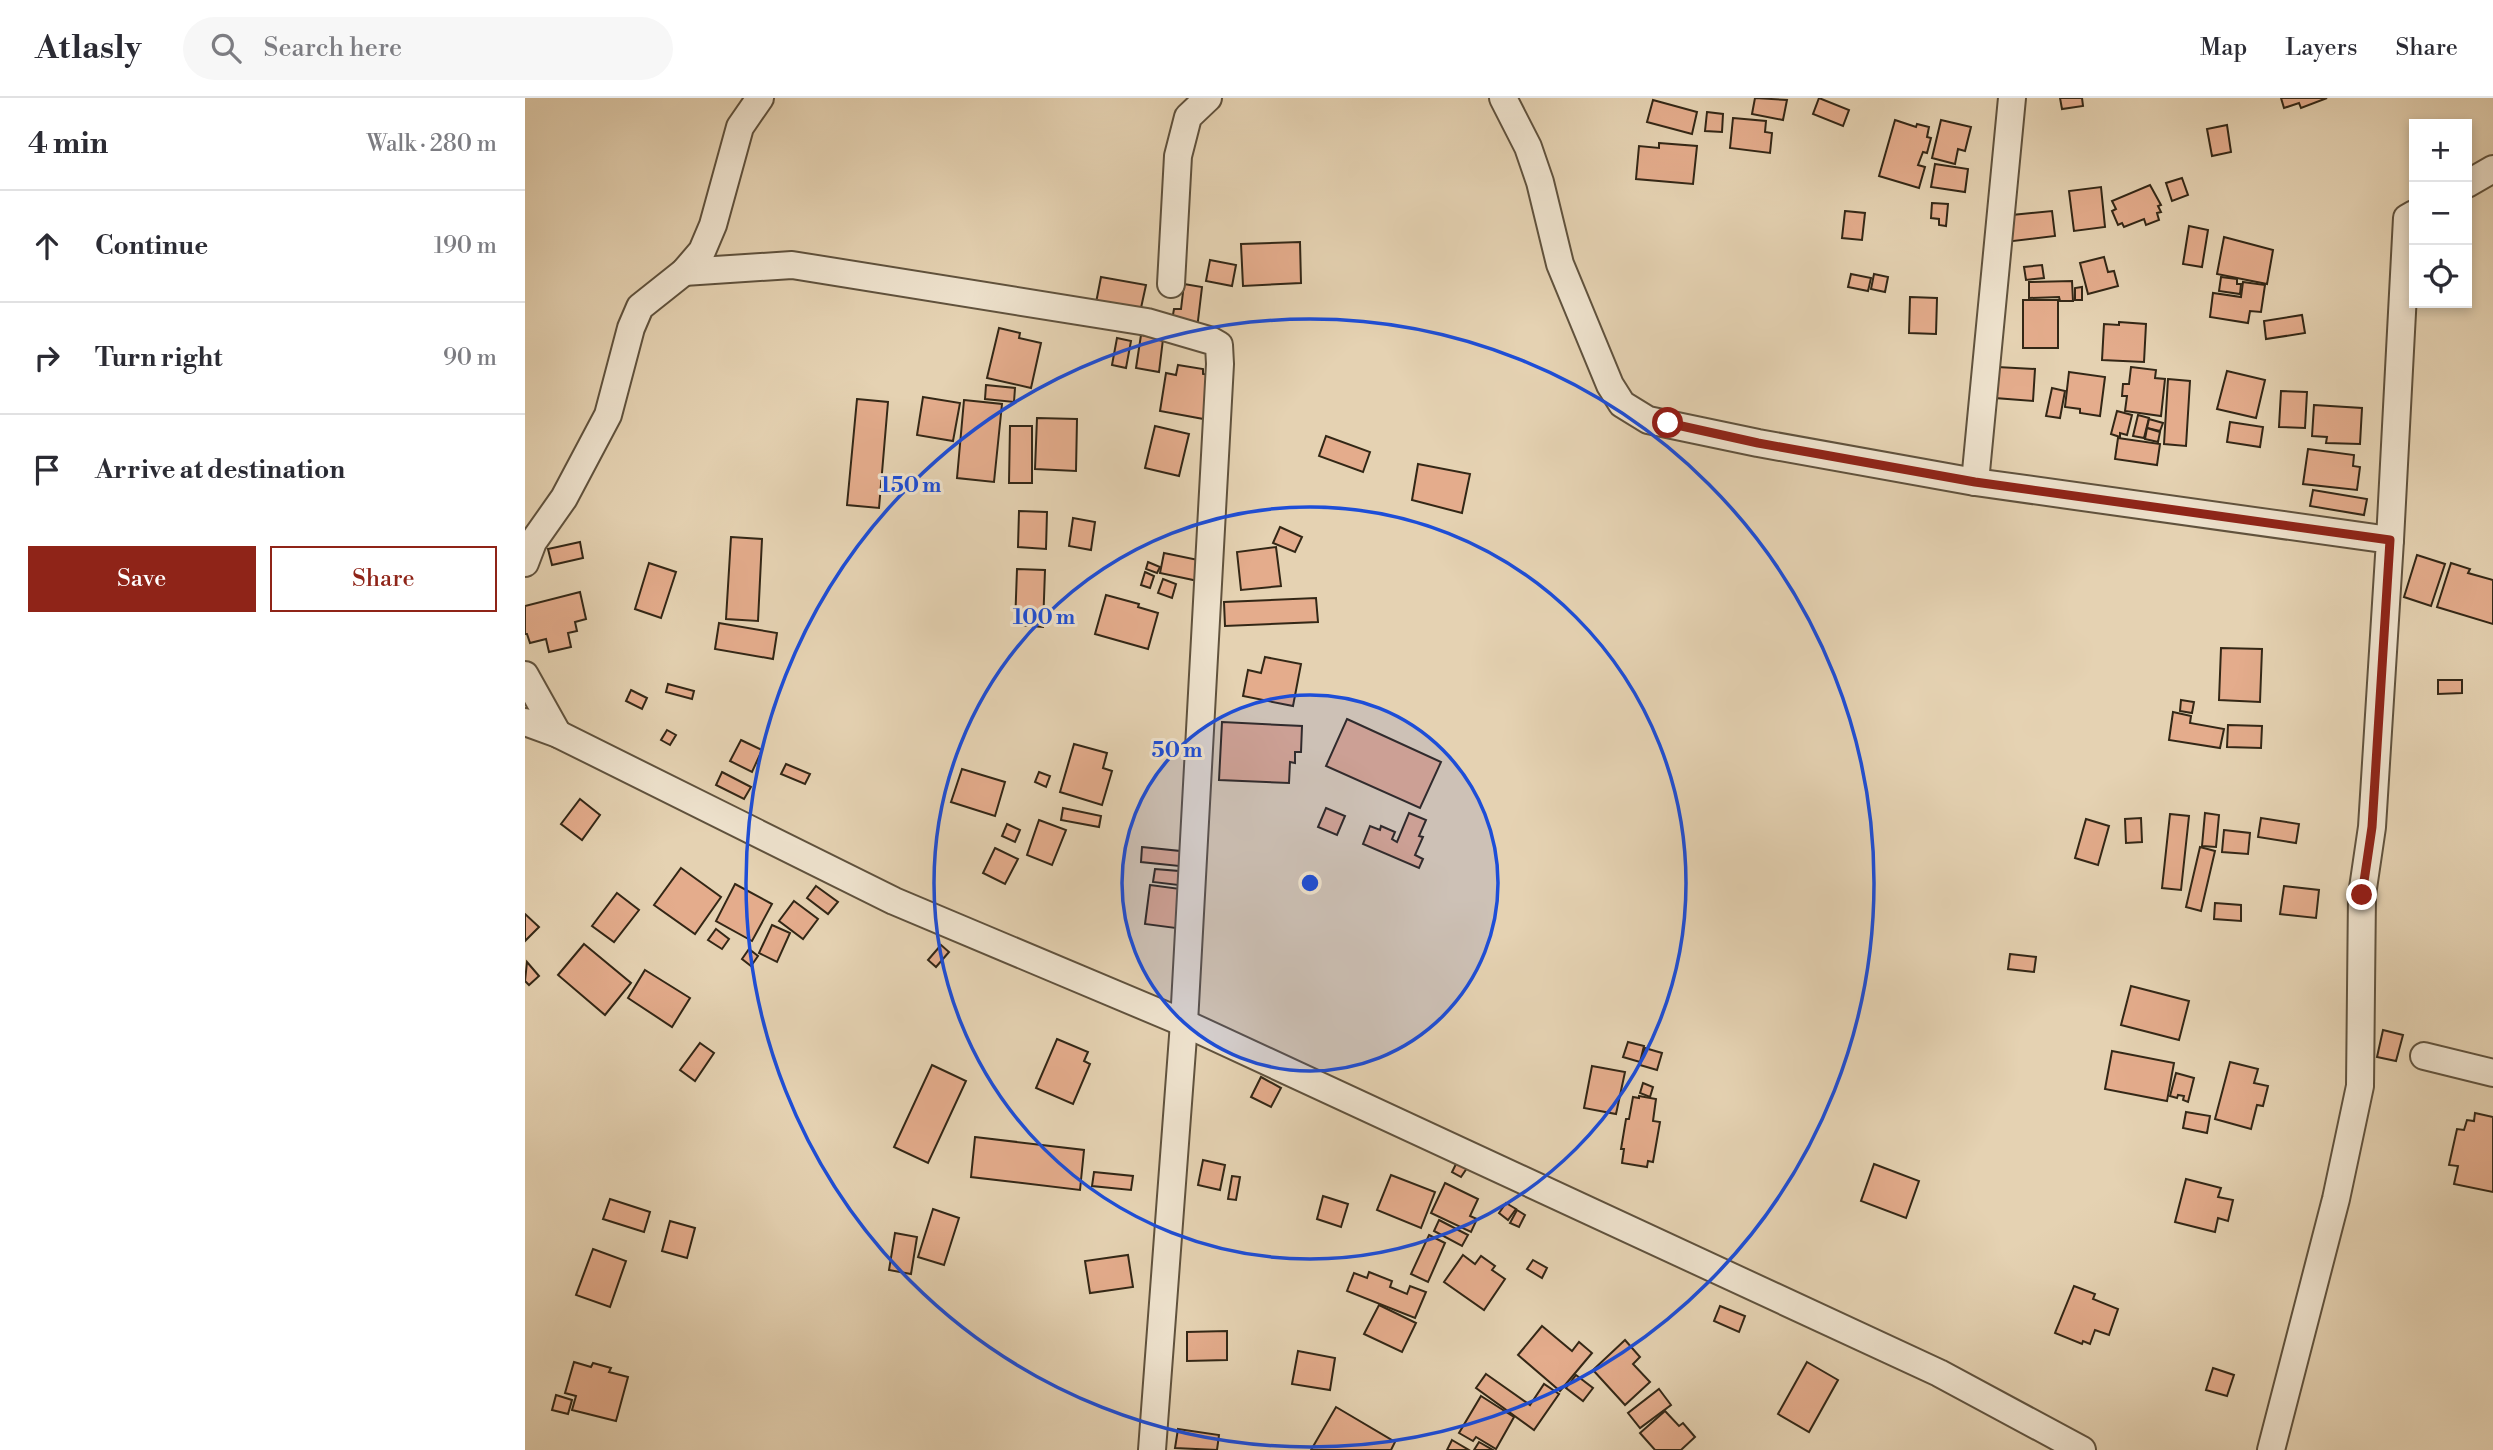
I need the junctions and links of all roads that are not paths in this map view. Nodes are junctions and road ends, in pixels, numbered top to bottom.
1 (760, 98) edge
2 (1208, 98) edge
3 (1503, 98) edge
4 (2012, 98) edge
5 (2493, 169) edge
6 (2470, 182) edge
7 (2409, 217) edge
8 (684, 272) junction
9 (1171, 284) dead end
10 (1975, 482) junction
11 (2390, 540) junction
12 (525, 563) edge
13 (525, 675) edge
14 (525, 722) edge
15 (558, 734) junction
16 (1184, 1023) junction
17 (2424, 1056) dead end
18 (2493, 1073) edge
19 (1151, 1450) edge
20 (2082, 1450) edge
21 (2271, 1450) edge

1 - 8 street
2 - 9 street
3 - 10 street
4 - 10 street
5 - 6 street
7 - 11 street
8 - 12 street
8 - 16 street
10 - 11 street
11 - 21 street
13 - 15 street
14 - 15 street
15 - 16 street
16 - 19 street
16 - 20 street
17 - 18 street

